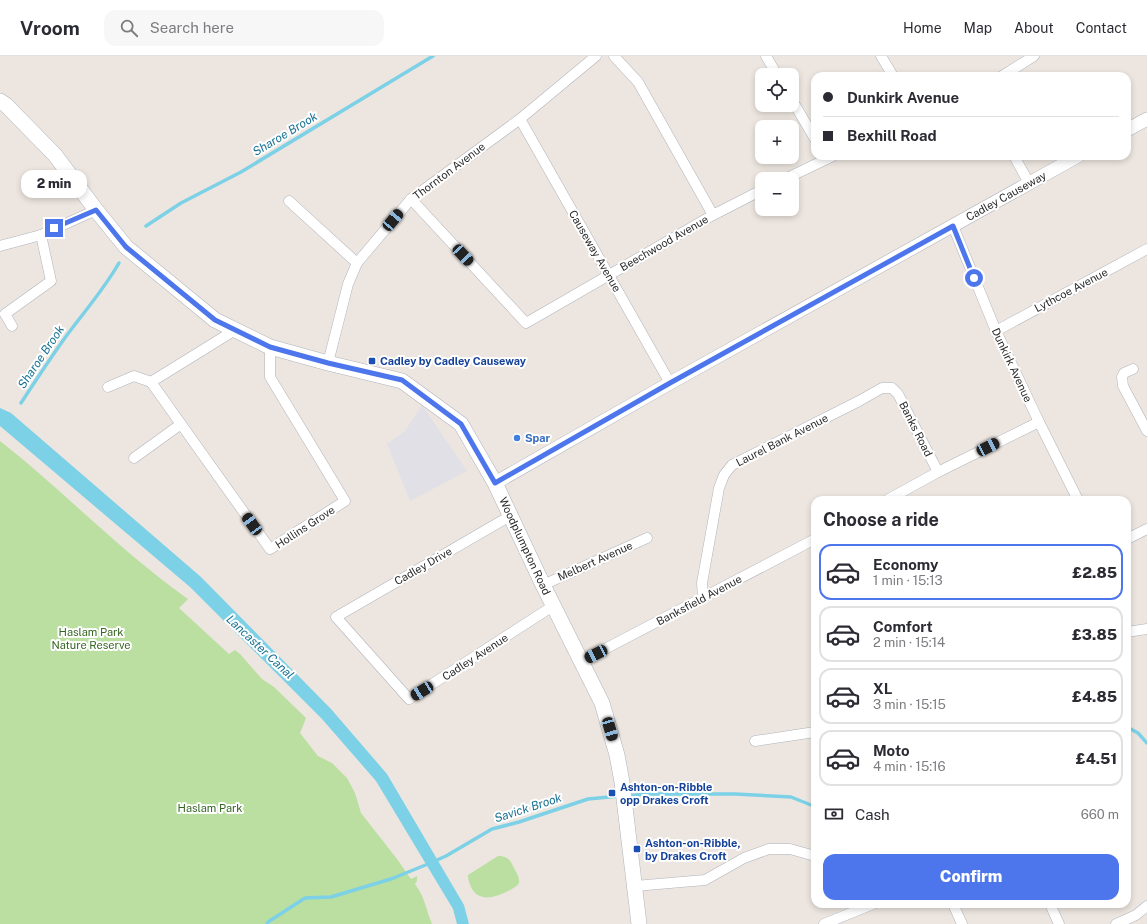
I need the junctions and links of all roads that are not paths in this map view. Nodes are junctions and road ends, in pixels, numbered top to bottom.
1 (596, 56) edge
2 (614, 56) edge
3 (766, 56) edge
4 (881, 56) edge
5 (1034, 56) edge
6 (773, 68) edge
7 (891, 72) edge
8 (1008, 72) edge
9 (0, 101) edge
10 (799, 112) edge
11 (520, 119) junction
12 (1147, 119) edge
13 (1131, 128) edge
14 (811, 132) edge
15 (822, 160) edge
16 (1016, 160) edge
17 (1071, 160) edge
18 (799, 172) edge
19 (1029, 183) junction
20 (755, 194) edge
21 (411, 199) junction
22 (290, 201) dead end
23 (96, 210) junction
24 (713, 215) junction
25 (953, 226) junction
26 (41, 234) junction
27 (0, 246) edge
28 (1147, 249) edge
29 (357, 263) junction
30 (609, 276) junction
31 (12, 326) dead end
32 (235, 330) junction
33 (996, 331) junction
34 (270, 347) junction
35 (328, 363) junction
36 (1133, 369) dead end
37 (151, 382) junction
38 (670, 383) junction
39 (108, 387) dead end
40 (892, 388) joint
41 (1038, 422) junction
42 (181, 424) junction
43 (1147, 431) edge
44 (134, 458) dead end
45 (938, 472) junction
46 (495, 483) junction
47 (894, 496) edge
48 (1076, 496) edge
49 (510, 516) junction
50 (1147, 529) edge
51 (1131, 537) edge
52 (647, 538) dead end
53 (811, 540) edge
54 (543, 585) junction
55 (703, 598) junction
56 (553, 606) junction
57 (336, 617) joint
58 (1147, 629) edge
59 (1131, 631) edge
60 (582, 661) junction
61 (811, 733) edge
62 (755, 741) dead end
63 (811, 855) edge
64 (635, 886) junction
65 (1147, 906) edge
66 (863, 908) edge
67 (955, 908) edge
68 (1052, 908) edge
69 (640, 924) edge
70 (824, 924) edge
71 (962, 924) edge
72 (1059, 924) edge
73 (1116, 924) edge

1 - 11 street, Thornton Avenue
2 - 24 street
3 - 6 street
4 - 7 street
5 - 8 street
9 - 23 main road, Woodplumpton Road
10 - 14 street
11 - 21 street, Thornton Avenue
11 - 30 street, Causeway Avenue
12 - 13 street
15 - 18 street
16 - 19 street
17 - 19 street, Cadley Causeway
19 - 25 street, Cadley Causeway
20 - 24 street, Beechwood Avenue
21 - 29 street, Thornton Avenue
21 - 30 street, Beechwood Avenue
22 - 29 street
23 - 26 street
23 - 32 main road, Woodplumpton Road
24 - 30 street, Beechwood Avenue
25 - 33 street, Dunkirk Avenue
25 - 38 street, Cadley Causeway
26 - 27 street
26 - 31 street
28 - 33 street, Lythcoe Avenue
29 - 35 street, Thornton Avenue
30 - 38 street, Causeway Avenue
32 - 34 main road, Woodplumpton Road
32 - 37 street
33 - 41 street, Dunkirk Avenue
34 - 35 main road, Woodplumpton Road
34 - 42 street, Hollins Grove
35 - 46 main road, Woodplumpton Road
36 - 43 street
37 - 39 street
37 - 42 street, Hollins Grove
38 - 46 street, Cadley Causeway
40 - 45 street, Banks Road
40 - 55 street, Laurel Bank Avenue
41 - 45 street
41 - 48 street, Dunkirk Avenue
42 - 44 street
45 - 47 street
46 - 49 main road, Woodplumpton Road
49 - 54 main road, Woodplumpton Road
49 - 57 street, Cadley Drive
50 - 51 street
52 - 54 street, Melbert Avenue
53 - 55 street, Banksfield Avenue
54 - 56 main road, Woodplumpton Road
55 - 60 street, Banksfield Avenue
56 - 57 street, Cadley Avenue
56 - 60 main road, Woodplumpton Road
58 - 59 street
60 - 64 main road, Woodplumpton Road
61 - 62 street
63 - 64 street
64 - 69 main road, Woodplumpton Road
65 - 73 street
66 - 70 street
67 - 71 street
68 - 72 street

